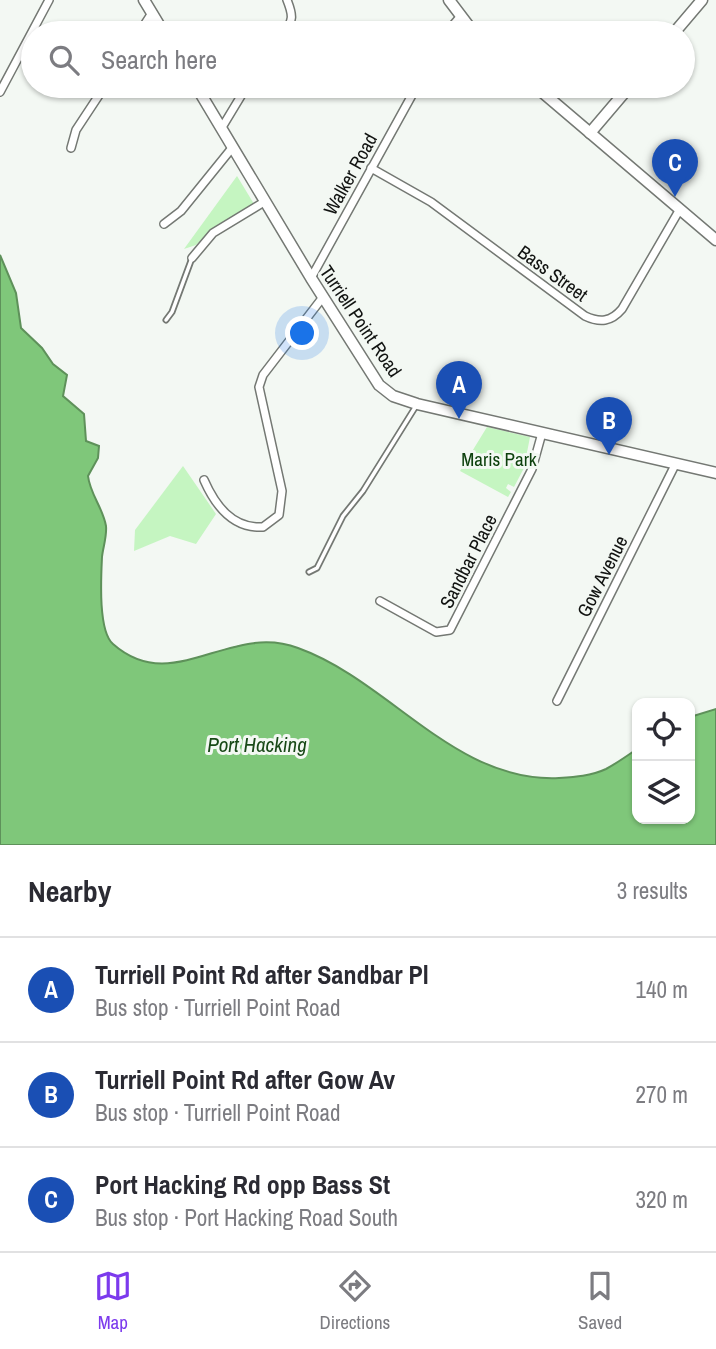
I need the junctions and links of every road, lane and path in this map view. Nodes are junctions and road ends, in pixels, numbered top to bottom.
1 (49, 0) edge
2 (144, 0) edge
3 (287, 0) edge
4 (449, 0) edge
5 (702, 0) edge
6 (152, 13) junction
7 (460, 17) junction
8 (38, 21) edge
9 (146, 21) edge
10 (157, 21) edge
11 (292, 21) edge
12 (456, 21) edge
13 (464, 21) edge
14 (684, 21) edge
15 (21, 53) edge
16 (0, 92) edge
17 (97, 98) edge
18 (203, 98) edge
19 (240, 98) edge
20 (410, 98) edge
21 (549, 98) edge
22 (620, 98) edge
23 (221, 130) junction
24 (590, 133) junction
25 (71, 148) dead end
26 (232, 148) junction
27 (371, 168) junction
28 (264, 202) junction
29 (680, 209) junction
30 (164, 224) dead end
31 (716, 240) edge
32 (192, 258) joint
33 (311, 278) junction
34 (323, 297) junction
35 (166, 320) dead end
36 (417, 404) junction
37 (542, 433) junction
38 (676, 465) junction
39 (716, 473) edge
40 (204, 480) dead end
41 (309, 572) dead end
42 (380, 601) dead end
43 (557, 701) dead end

1 - 8 street
2 - 6 street
3 - 11 street
4 - 7 street
5 - 14 street
6 - 9 street
6 - 10 street
7 - 12 street
7 - 13 street
15 - 16 street
17 - 25 street
18 - 23 street, Turriell Point Road
19 - 23 street
20 - 27 street, Walker Road
21 - 24 street
22 - 24 street
23 - 26 street, Turriell Point Road
24 - 29 street
26 - 28 street, Turriell Point Road
26 - 30 street
27 - 29 street, Bass Street
27 - 33 street, Walker Road
28 - 32 street
28 - 33 street, Turriell Point Road
29 - 31 street
32 - 35 lane
33 - 34 street, Turriell Point Road
34 - 36 street, Turriell Point Road
34 - 40 street
36 - 37 street, Turriell Point Road
36 - 41 lane
37 - 38 street, Turriell Point Road
37 - 42 street, Sandbar Place
38 - 39 street, Turriell Point Road
38 - 43 street, Gow Avenue

